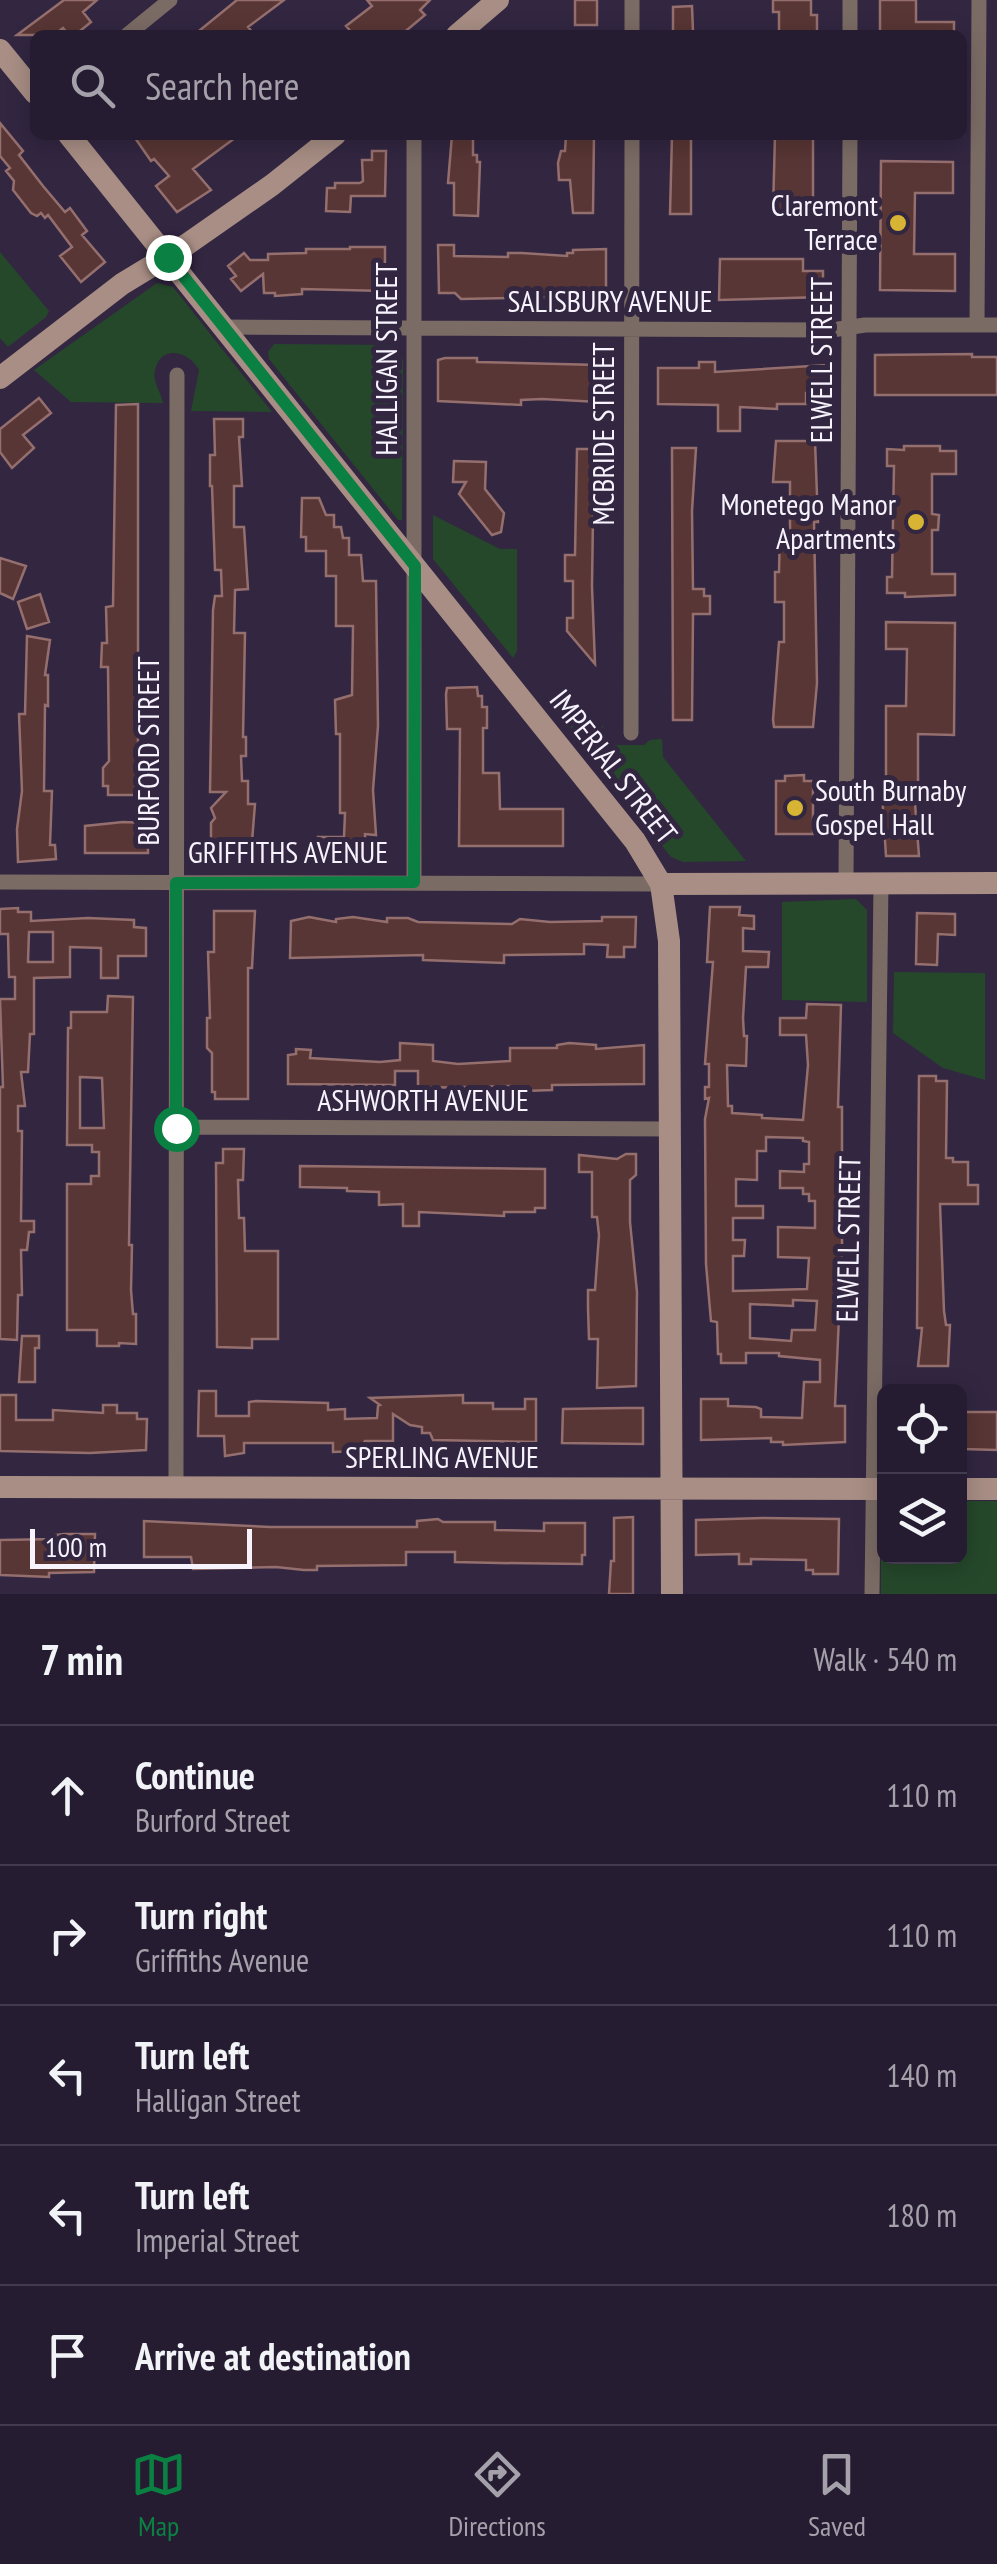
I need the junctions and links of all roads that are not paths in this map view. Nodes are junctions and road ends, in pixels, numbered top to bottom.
1 (170, 0) edge
2 (498, 0) edge
3 (632, 0) edge
4 (850, 0) edge
5 (979, 0) edge
6 (133, 30) edge
7 (463, 30) edge
8 (632, 30) edge
9 (850, 30) edge
10 (0, 50) edge
11 (30, 88) edge
12 (73, 140) edge
13 (329, 140) edge
14 (414, 140) edge
15 (632, 140) edge
16 (850, 140) edge
17 (168, 257) junction
18 (850, 325) junction
19 (977, 325) junction
20 (997, 325) edge
21 (222, 327) junction
22 (415, 329) junction
23 (631, 330) junction
24 (177, 375) dead end
25 (0, 378) edge
26 (415, 566) junction
27 (631, 734) dead end
28 (0, 882) edge
29 (414, 882) junction
30 (176, 883) junction
31 (997, 883) edge
32 (661, 884) junction
33 (846, 884) junction
34 (881, 884) junction
35 (176, 1128) junction
36 (670, 1129) junction
37 (878, 1474) edge
38 (0, 1487) edge
39 (176, 1487) junction
40 (671, 1488) junction
41 (877, 1489) edge
42 (967, 1489) edge
43 (997, 1489) edge
44 (877, 1506) edge
45 (672, 1594) edge
46 (872, 1594) edge

1 - 6 street
2 - 7 street
3 - 8 street
4 - 9 street
5 - 19 street
10 - 11 street
12 - 17 street, IMPERIAL STREET
13 - 17 street
14 - 22 street, HALLIGAN STREET
15 - 23 street, MCBRIDE STREET
16 - 18 street, ELWELL STREET
17 - 21 street, IMPERIAL STREET
17 - 25 street
18 - 19 street, SALISBURY AVENUE
18 - 23 street, SALISBURY AVENUE
18 - 33 street, ELWELL STREET
19 - 20 street, SALISBURY AVENUE
21 - 22 street, SALISBURY AVENUE
21 - 26 street, IMPERIAL STREET
22 - 23 street, SALISBURY AVENUE
22 - 26 street, HALLIGAN STREET
23 - 27 street, MCBRIDE STREET
24 - 30 street, BURFORD STREET
26 - 29 street, HALLIGAN STREET
26 - 32 street, IMPERIAL STREET
28 - 30 street, GRIFFITHS AVENUE
29 - 30 street, GRIFFITHS AVENUE
29 - 32 street, GRIFFITHS AVENUE
30 - 35 street, BURFORD STREET
31 - 34 street, GRIFFITHS AVENUE
32 - 33 street, GRIFFITHS AVENUE
32 - 36 street, IMPERIAL STREET
33 - 34 street, GRIFFITHS AVENUE
34 - 37 street, ELWELL STREET
35 - 36 street, ASHWORTH AVENUE
35 - 39 street, BURFORD STREET
36 - 40 street, IMPERIAL STREET
38 - 39 street, SPERLING AVENUE
39 - 40 street, SPERLING AVENUE
40 - 41 street, SPERLING AVENUE
40 - 45 street, IMPERIAL STREET
42 - 43 street
44 - 46 street, ELWELL STREET

